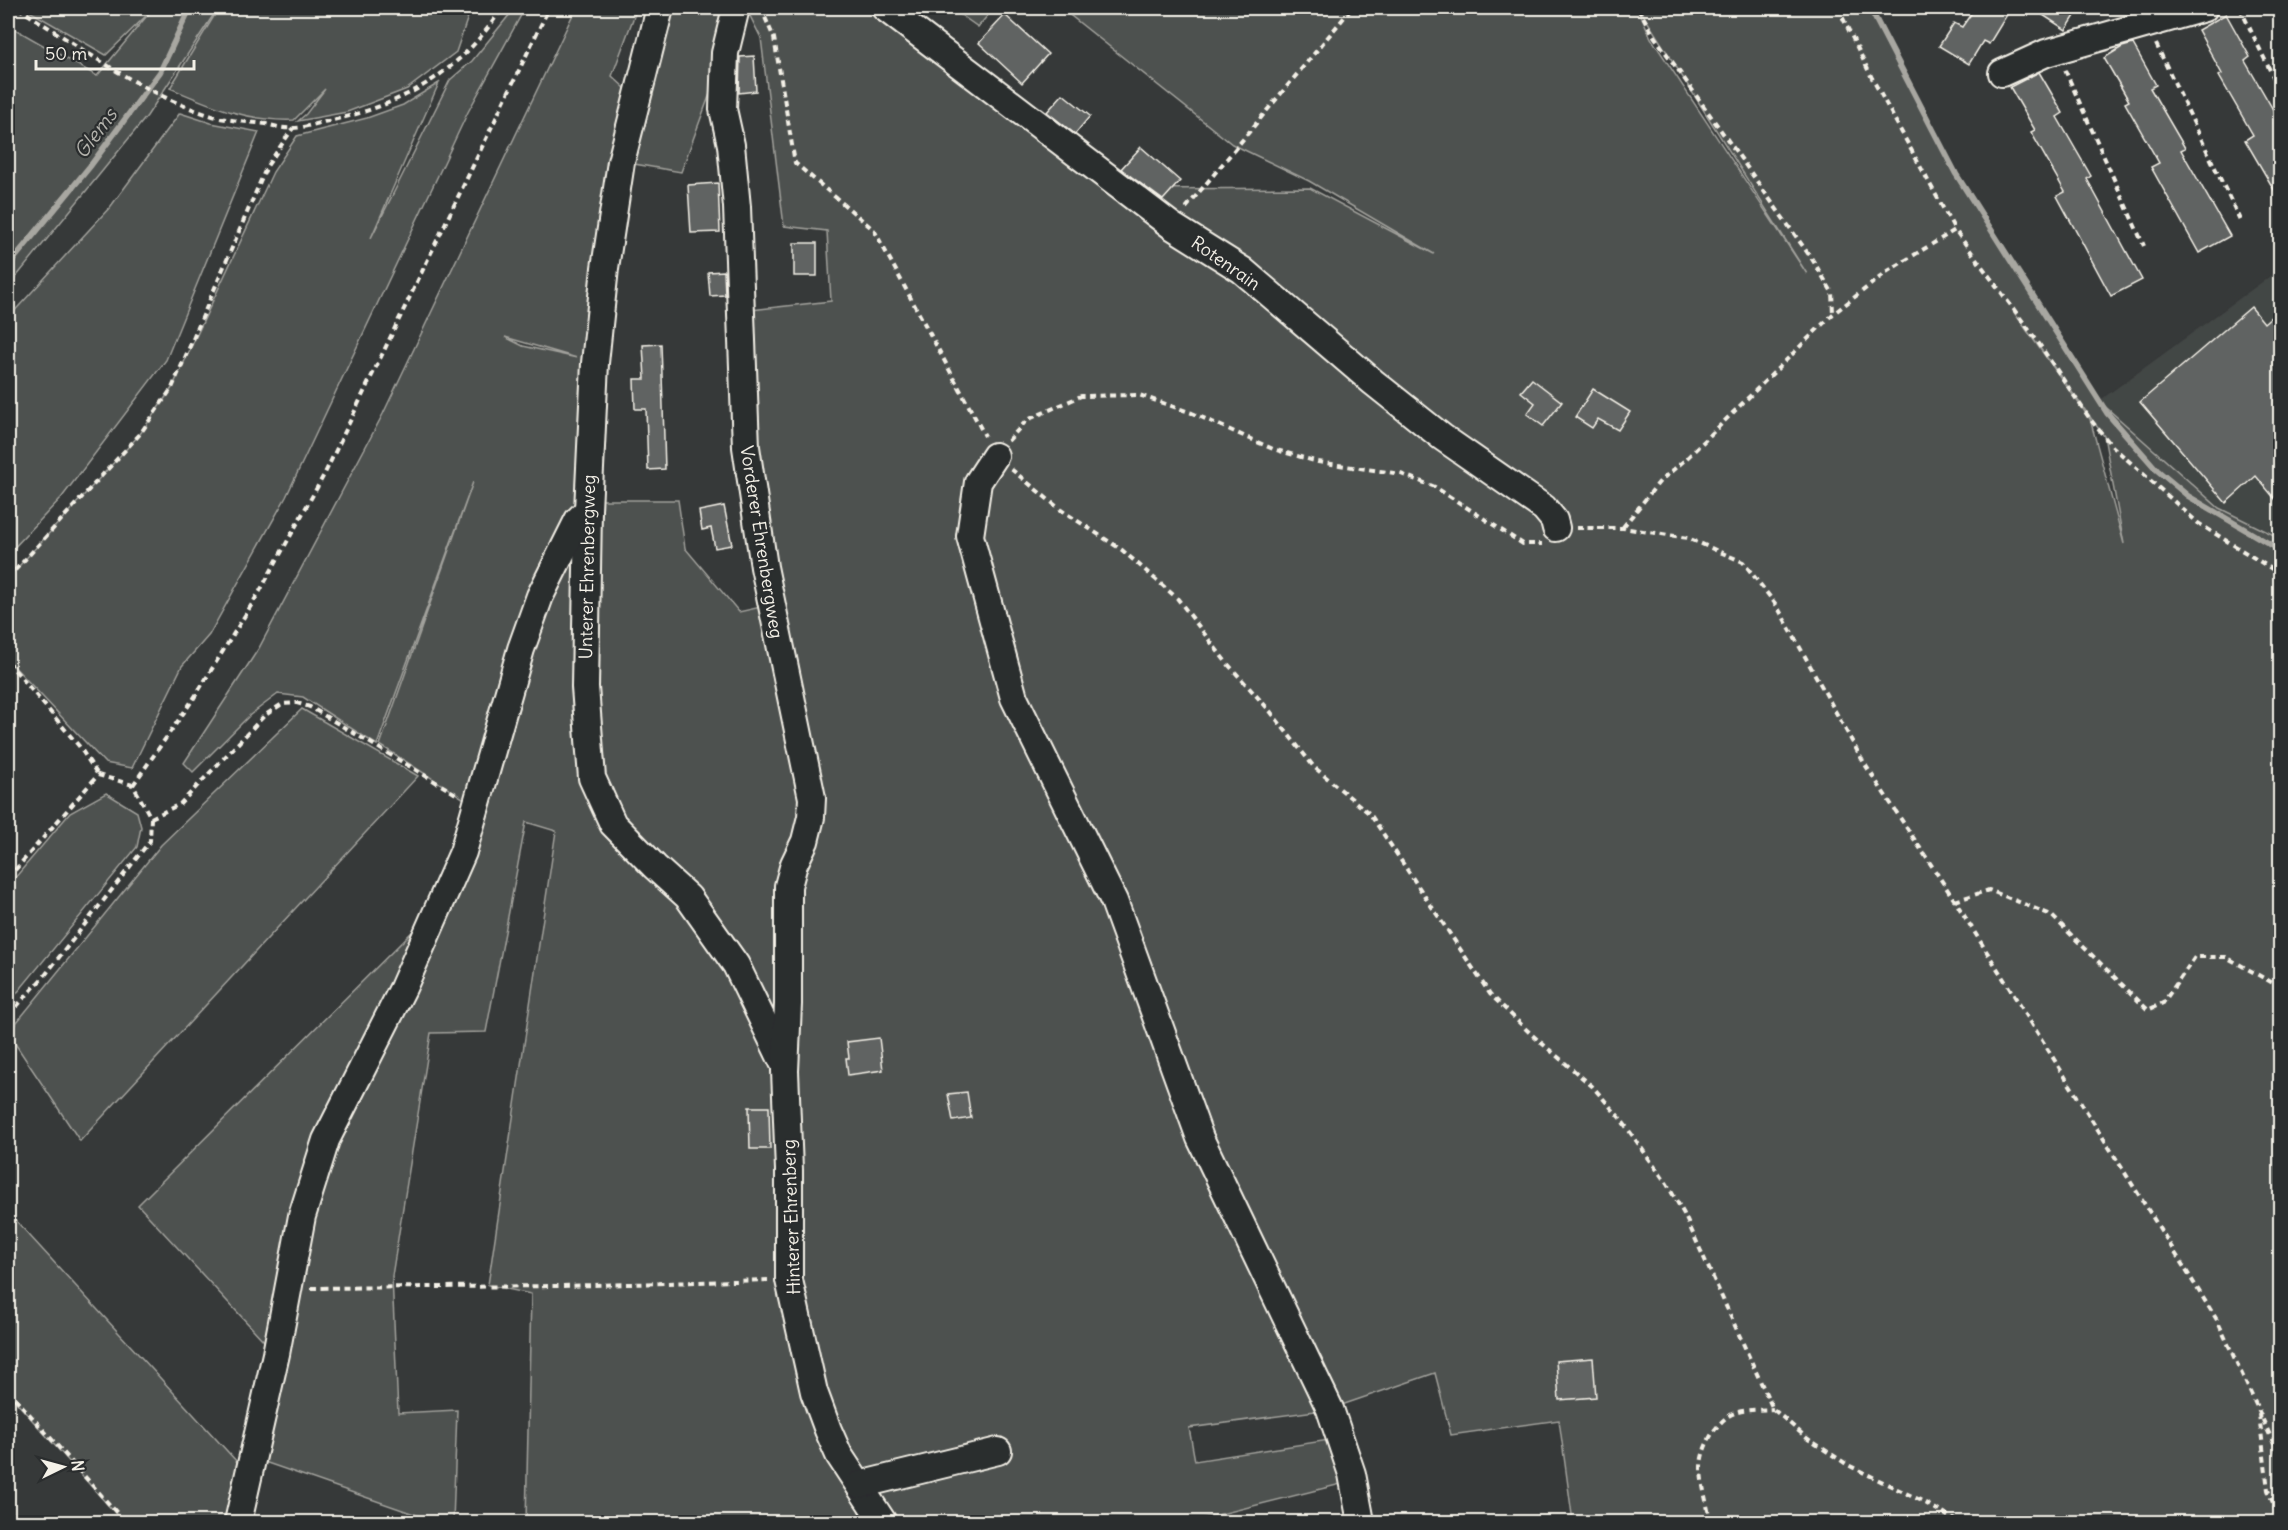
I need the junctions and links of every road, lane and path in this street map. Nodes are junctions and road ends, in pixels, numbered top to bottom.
1 (18, 8) edge
2 (502, 8) edge
3 (549, 8) edge
4 (660, 8) edge
5 (736, 8) edge
6 (761, 8) edge
7 (885, 8) edge
8 (1352, 8) edge
9 (1638, 8) edge
10 (1838, 8) edge
11 (2204, 8) edge
12 (2240, 8) edge
13 (2147, 24) junction
14 (2056, 50) junction
15 (2002, 73) dead end
16 (2280, 92) edge
17 (293, 129) junction
18 (2240, 220) dead end
19 (1173, 226) junction
20 (1955, 230) junction
21 (2145, 246) dead end
22 (1833, 314) junction
23 (995, 456) junction
24 (588, 510) junction
25 (1556, 528) junction
26 (1623, 528) junction
27 (2280, 574) edge
28 (8, 578) edge
29 (8, 662) edge
30 (98, 775) junction
31 (133, 786) junction
32 (477, 807) junction
33 (151, 818) junction
34 (8, 878) edge
35 (1955, 901) junction
36 (2280, 987) edge
37 (8, 1016) edge
38 (785, 1071) junction
39 (789, 1280) junction
40 (289, 1288) junction
41 (8, 1390) edge
42 (1773, 1409) junction
43 (2259, 1409) junction
44 (998, 1451) dead end
45 (2280, 1457) edge
46 (859, 1485) junction
47 (2280, 1521) edge
48 (125, 1522) edge
49 (238, 1522) edge
50 (883, 1522) edge
51 (1361, 1522) edge
52 (1710, 1522) edge
53 (1958, 1522) edge

1 - 17 path
2 - 17 path
3 - 31 path
4 - 24 lane, Unterer Ehrenbergweg
5 - 38 lane, Vorderer Ehrenbergweg
6 - 23 path
7 - 19 lane, Rotenrain
8 - 19 path
9 - 22 path
10 - 20 path
11 - 13 lane
12 - 16 path
13 - 14 lane
13 - 18 path
14 - 15 lane
14 - 21 path
17 - 28 path
19 - 25 lane, Rotenrain
20 - 22 path
20 - 27 path
22 - 26 path
23 - 25 path
23 - 42 path
23 - 51 lane
24 - 32 lane
24 - 38 lane, Unterer Ehrenbergweg
25 - 26 path
26 - 35 path
29 - 30 path
30 - 31 path
30 - 34 path
31 - 33 path
32 - 33 path
32 - 40 lane
33 - 37 path
35 - 36 path
35 - 43 path
38 - 39 lane, Hinterer Ehrenberg
39 - 40 path
39 - 46 lane, Hinterer Ehrenberg
40 - 49 lane
41 - 48 path
42 - 52 path
42 - 53 path
43 - 45 path
43 - 47 path
44 - 46 lane
46 - 50 lane, Hinterer Ehrenberg

